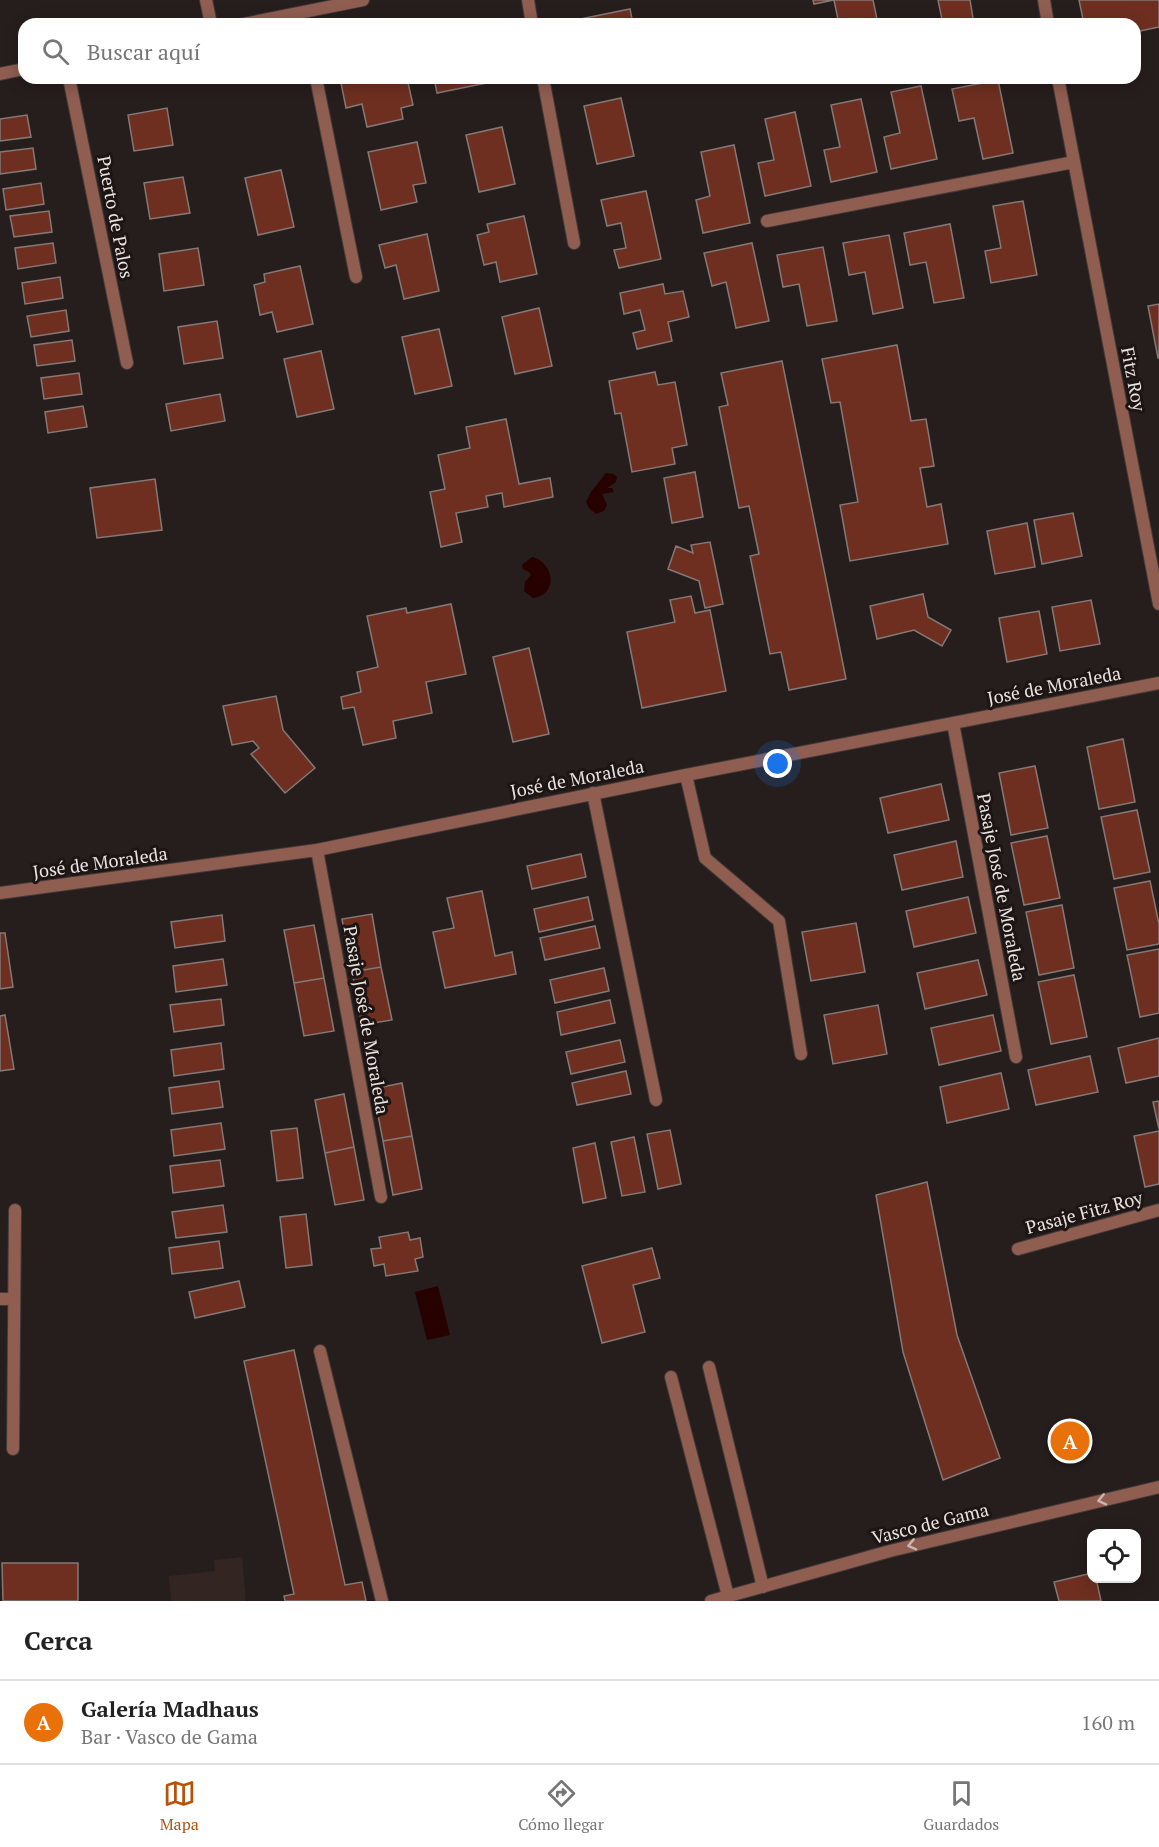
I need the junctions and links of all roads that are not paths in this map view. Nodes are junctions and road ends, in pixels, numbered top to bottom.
1 (206, 0) edge
2 (363, 0) edge
3 (528, 0) edge
4 (1044, 0) edge
5 (210, 18) edge
6 (304, 18) edge
7 (531, 18) edge
8 (1047, 18) edge
9 (18, 70) edge
10 (0, 74) edge
11 (70, 84) edge
12 (317, 84) edge
13 (544, 84) edge
14 (1059, 84) edge
15 (1074, 162) junction
16 (767, 221) dead end
17 (574, 243) dead end
18 (356, 277) dead end
19 (127, 363) dead end
20 (1159, 604) edge
21 (1159, 683) edge
22 (953, 723) junction
23 (686, 775) junction
24 (593, 793) junction
25 (317, 849) junction
26 (0, 893) edge
27 (801, 1054) dead end
28 (1016, 1057) dead end
29 (656, 1100) dead end
30 (381, 1197) dead end
31 (15, 1210) dead end
32 (1159, 1210) edge
33 (1018, 1249) dead end
34 (0, 1299) edge
35 (13, 1299) junction
36 (320, 1352) dead end
37 (709, 1367) dead end
38 (671, 1377) dead end
39 (13, 1449) dead end
40 (1159, 1487) edge
41 (764, 1587) junction
42 (736, 1597) edge
43 (382, 1601) edge
44 (711, 1601) edge

1 - 5 street
2 - 6 street
3 - 7 street
4 - 8 street
9 - 10 street
11 - 19 street, Puerto de Palos
12 - 18 street
13 - 17 street
14 - 15 street, Fitz Roy
15 - 16 street
15 - 20 street, Fitz Roy
21 - 22 street, José de Moraleda
22 - 23 street, José de Moraleda
22 - 28 street, Pasaje José de Moraleda
23 - 24 street, José de Moraleda
23 - 27 street
24 - 25 street, José de Moraleda
24 - 29 street
25 - 26 street, José de Moraleda
25 - 30 street, Pasaje José de Moraleda
31 - 35 street
32 - 33 street, Pasaje Fitz Roy
34 - 35 street
35 - 39 street
36 - 43 street
37 - 41 street
38 - 42 street
40 -> 41 street, Vasco de Gama
41 - 42 street, Vasco de Gama
42 - 44 street, Vasco de Gama

